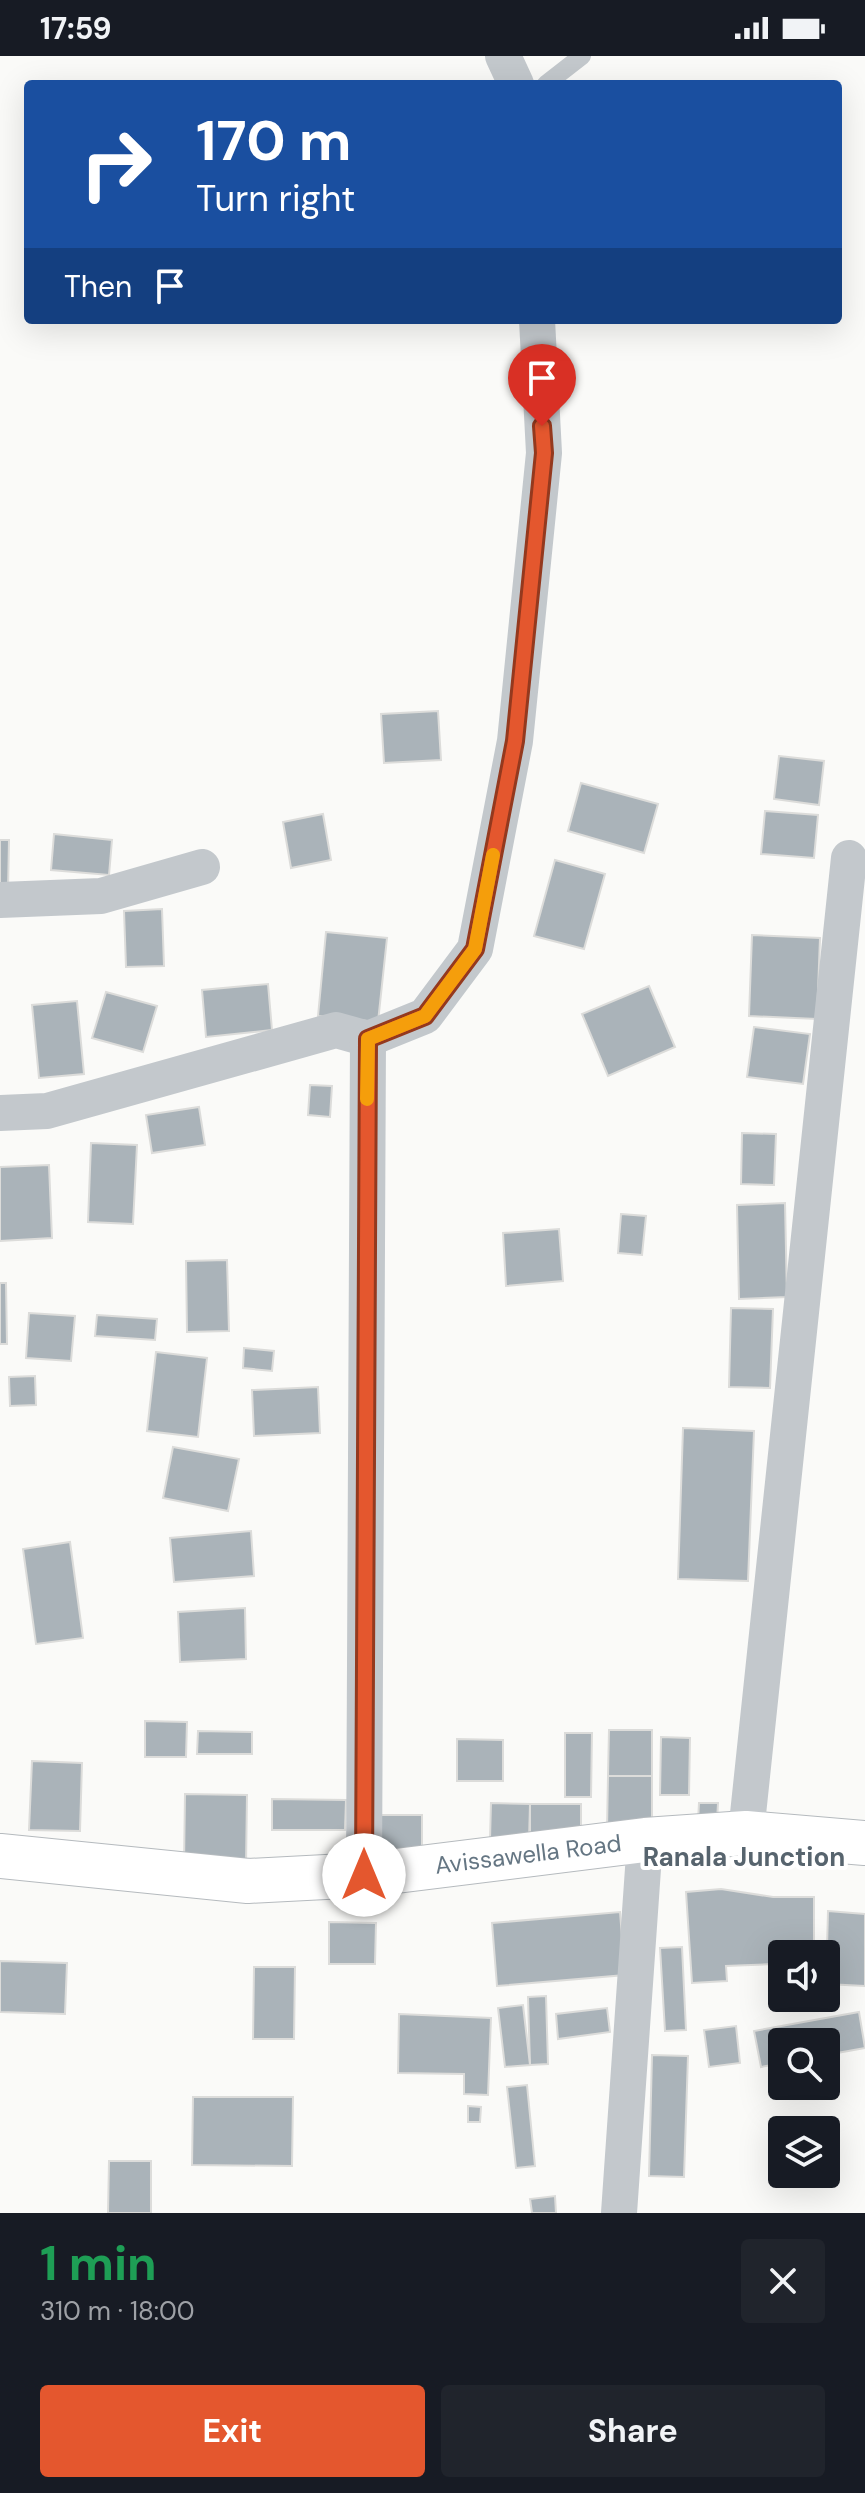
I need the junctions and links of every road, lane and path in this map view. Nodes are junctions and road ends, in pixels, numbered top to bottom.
1 (503, 56) edge
2 (582, 56) edge
3 (514, 80) edge
4 (551, 80) edge
5 (537, 324) edge
6 (849, 858) dead end
7 (202, 867) dead end
8 (0, 900) edge
9 (368, 1039) junction
10 (0, 1113) edge
11 (746, 1833) junction
12 (645, 1840) junction
13 (865, 1843) edge
14 (0, 1856) edge
15 (364, 1875) junction
16 (619, 2213) edge

1 - 3 street
2 - 4 lane
5 - 9 street
6 - 11 street
7 - 8 street
9 - 10 street
9 - 15 street
11 - 12 main road, Avissawella Road
11 - 13 main road, Avissawella Road
12 - 15 main road, Avissawella Road
12 - 16 street
14 - 15 main road, Avissawella Road

